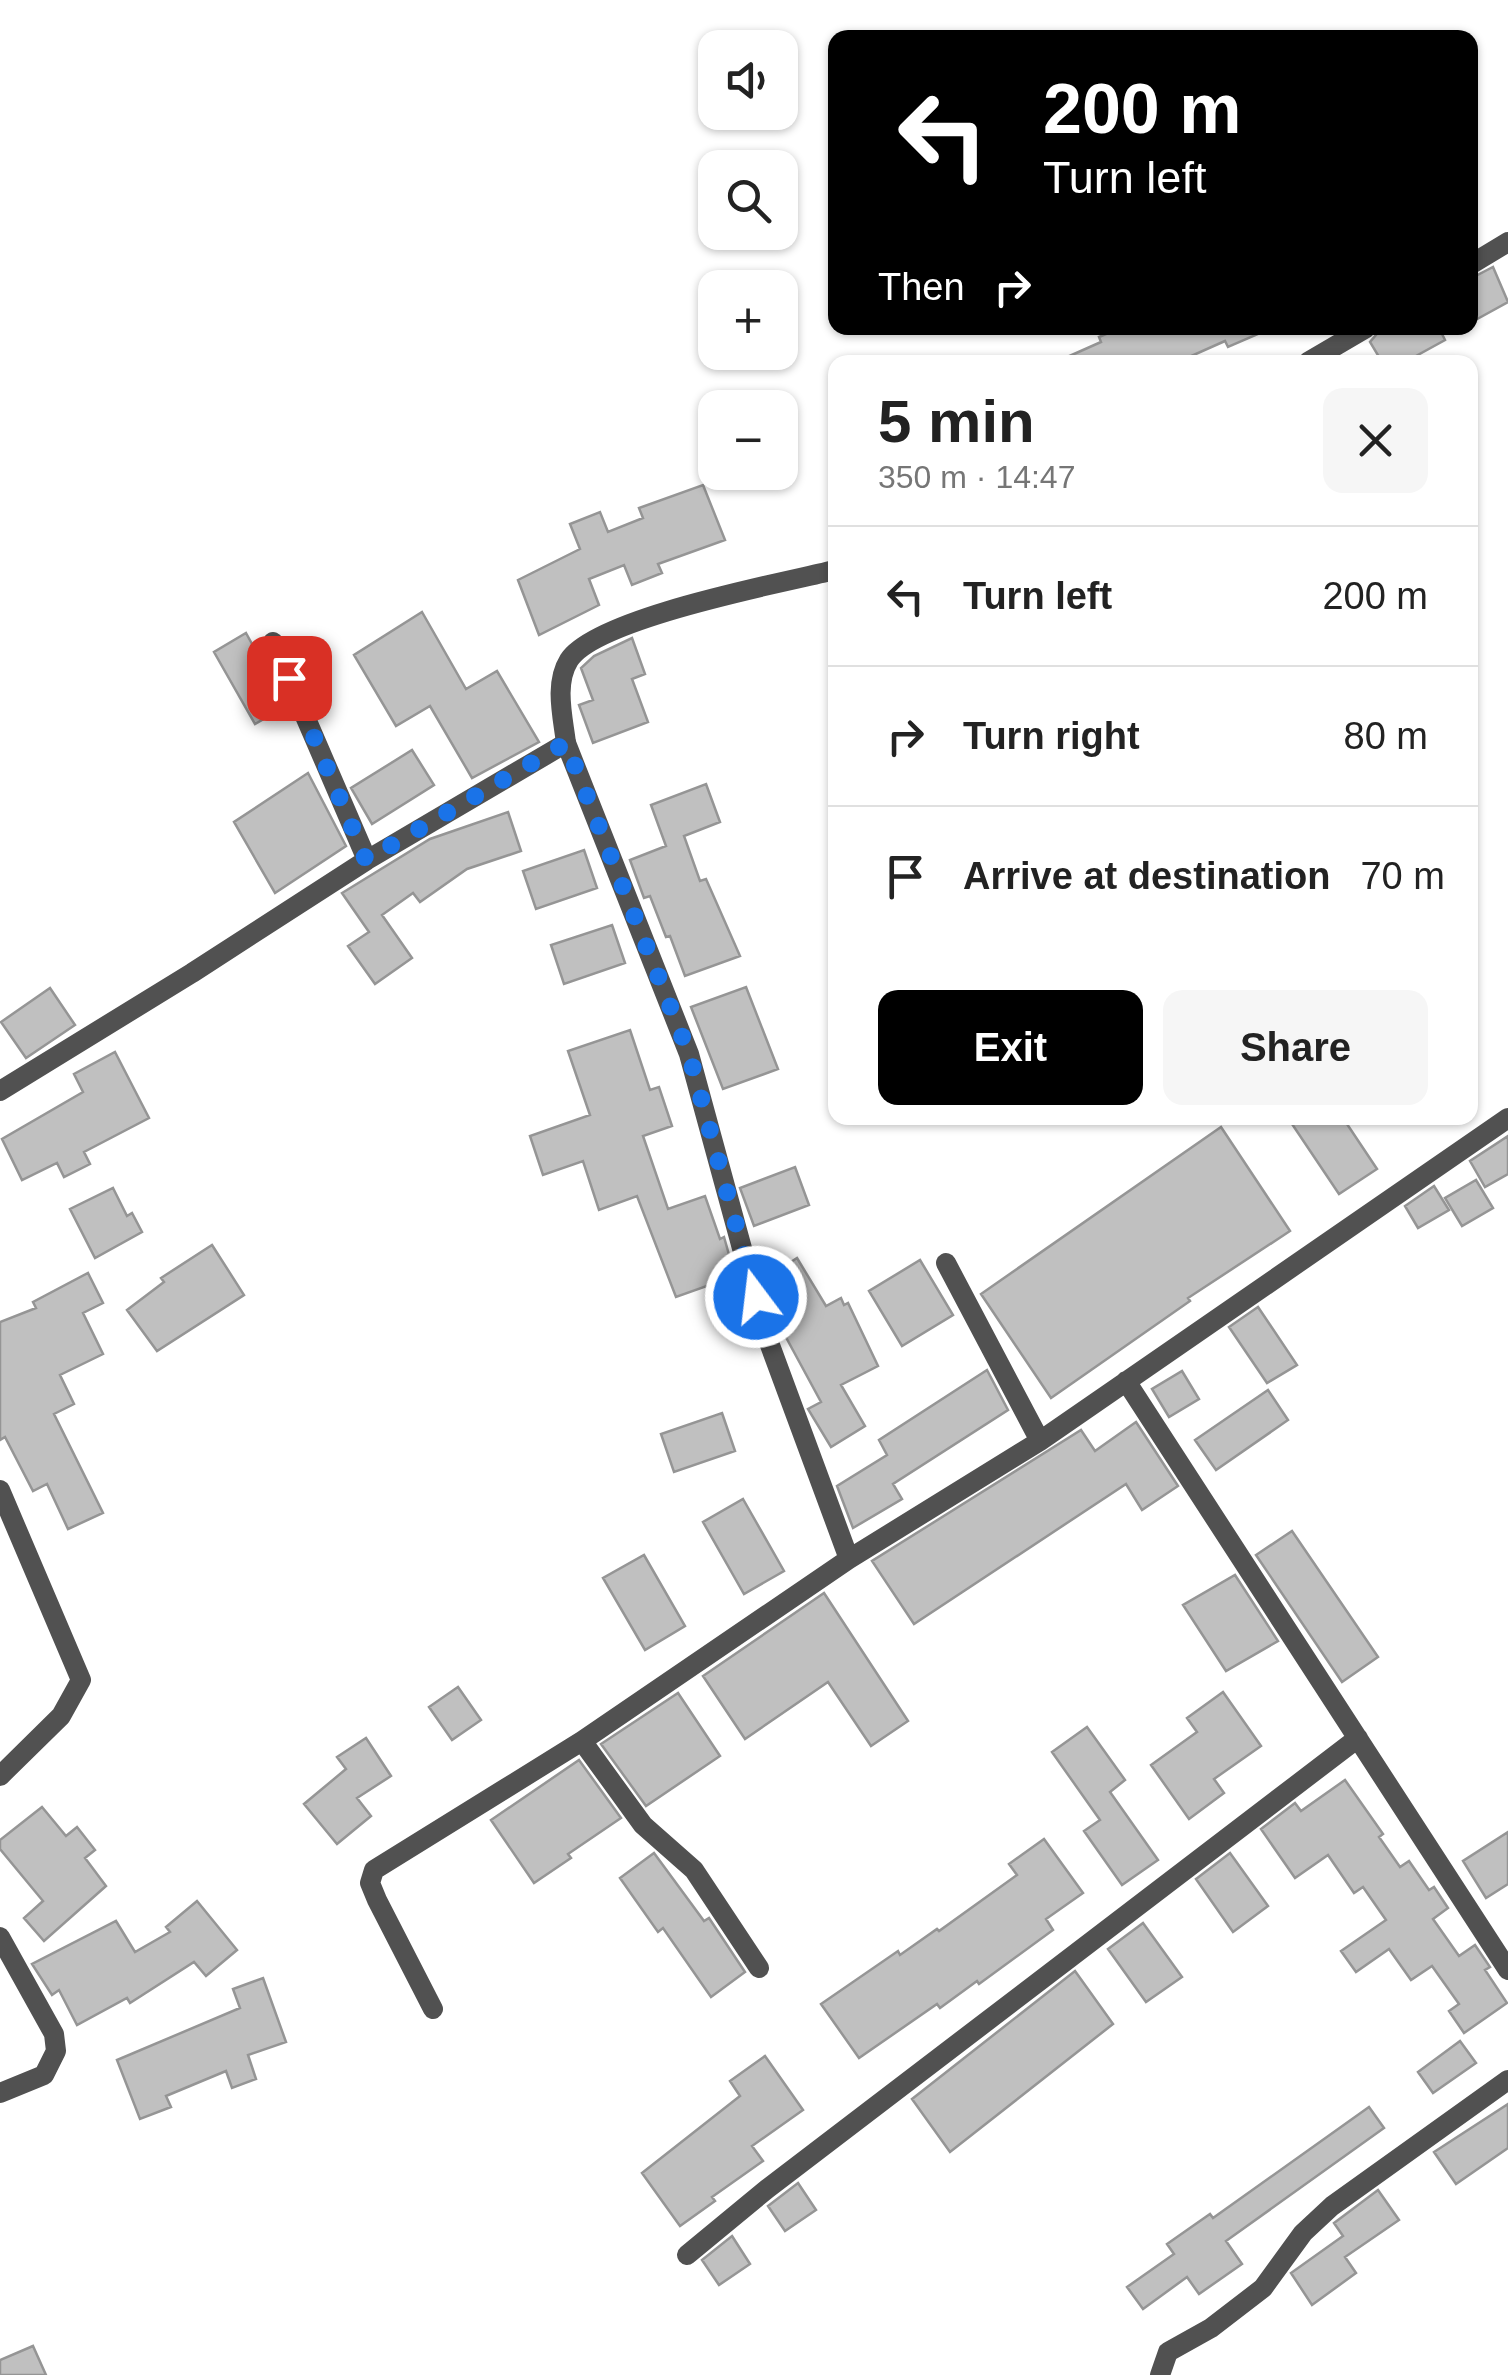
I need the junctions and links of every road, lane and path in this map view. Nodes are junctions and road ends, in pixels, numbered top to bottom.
1 (1508, 242) edge
2 (1478, 259) edge
3 (1354, 335) edge
4 (1320, 355) edge
5 (828, 572) edge
6 (273, 642) dead end
7 (566, 743) junction
8 (366, 860) junction
9 (0, 1090) edge
10 (1508, 1118) edge
11 (946, 1263) dead end
12 (1126, 1382) junction
13 (1040, 1441) junction
14 (0, 1490) edge
15 (848, 1559) junction
16 (1358, 1738) junction
17 (582, 1741) junction
18 (0, 1776) edge
19 (0, 1937) edge
20 (759, 1968) dead end
21 (1508, 1970) edge
22 (433, 2009) dead end
23 (1508, 2080) edge
24 (0, 2092) edge
25 (687, 2255) dead end
26 (1160, 2375) edge

1 - 2 street
3 - 4 street
5 - 7 street
6 - 8 street
7 - 8 street
7 - 15 street
8 - 9 street
10 - 12 street
11 - 13 street
12 - 13 street
12 - 16 street
13 - 15 street
14 - 18 street
15 - 17 street
16 - 21 street
16 - 25 street
17 - 20 street
17 - 22 street
19 - 24 street
23 - 26 street

